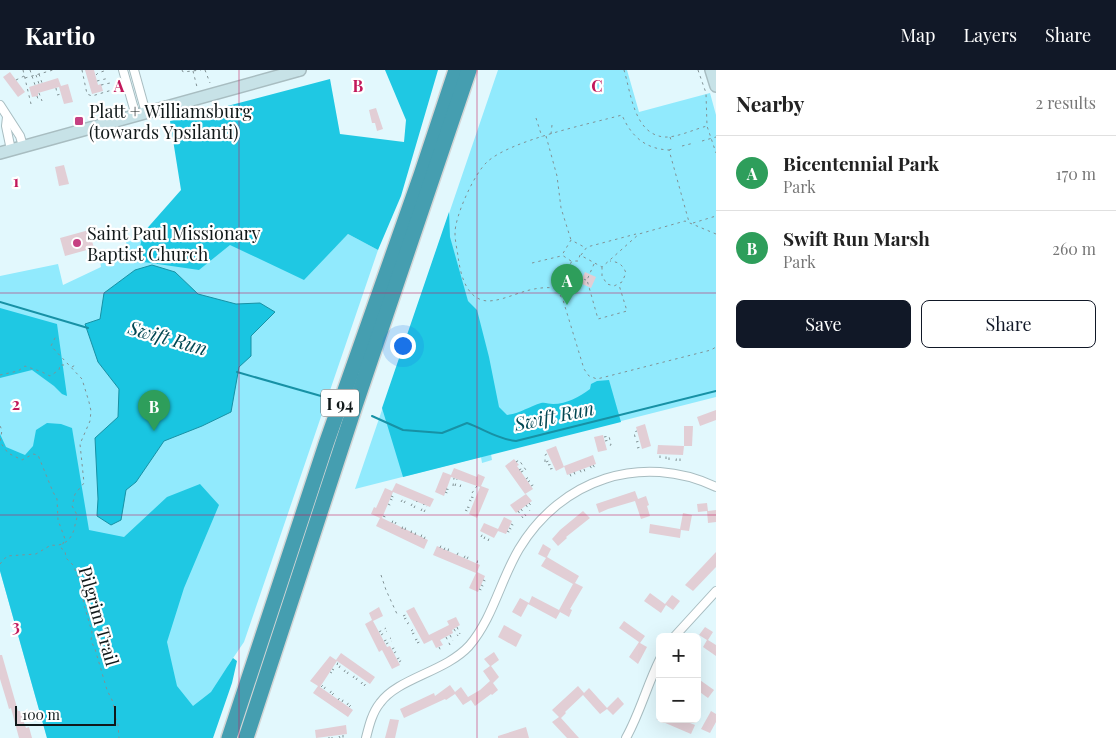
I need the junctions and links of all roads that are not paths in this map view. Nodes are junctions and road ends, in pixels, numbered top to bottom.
1 (123, 70) edge
2 (134, 70) edge
3 (300, 70) edge
4 (456, 70) edge
5 (469, 70) edge
6 (711, 70) edge
7 (716, 86) edge
8 (0, 105) edge
9 (141, 114) junction
10 (6, 117) junction
11 (11, 150) edge
12 (716, 487) edge
13 (716, 591) edge
14 (678, 633) edge
15 (656, 668) edge
16 (229, 738) edge
17 (246, 738) edge
18 (366, 738) edge
19 (626, 738) edge

1 - 9 street
2 - 9 street
3 - 9 main road
4 - 16 highway, I 94
5 - 17 highway, I 94
6 - 7 main road
8 - 10 street
9 - 11 main road
10 - 11 street
10 - 11 street
12 - 18 street
13 - 14 street
15 - 19 street

